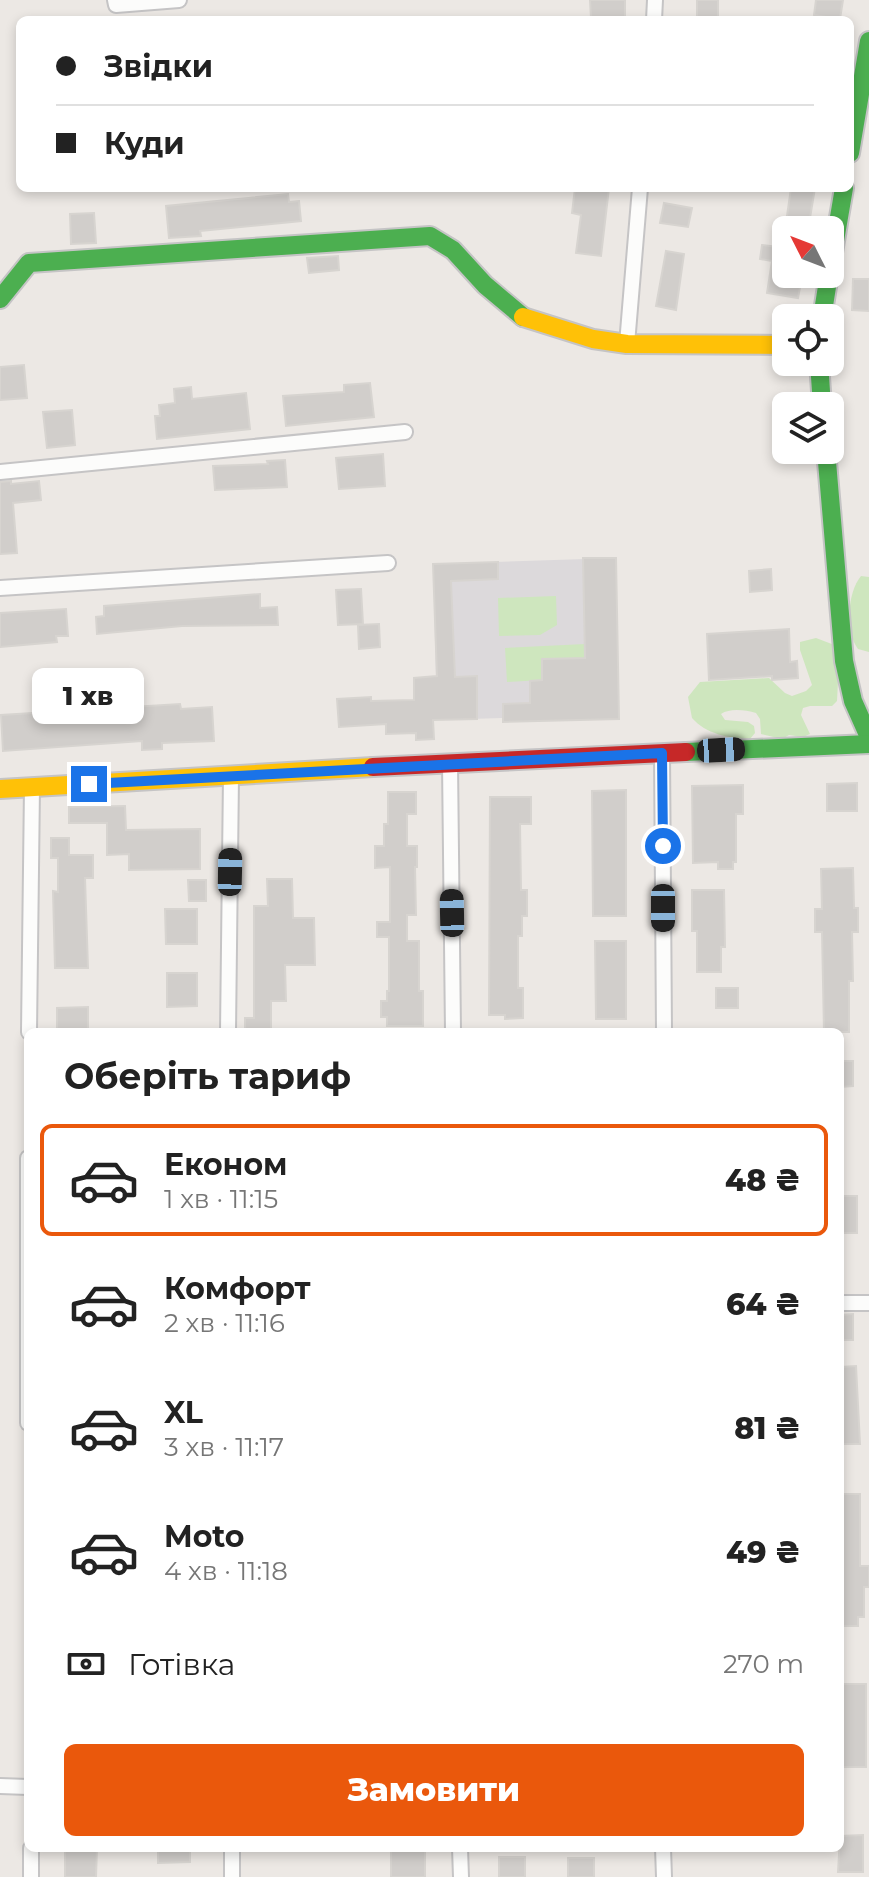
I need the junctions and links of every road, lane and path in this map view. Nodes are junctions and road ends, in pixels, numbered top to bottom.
1 (179, 0) edge
2 (116, 3) edge
3 (869, 41) edge
4 (854, 129) edge
5 (640, 192) edge
6 (843, 192) edge
7 (839, 216) edge
8 (0, 299) edge
9 (627, 344) junction
10 (772, 345) edge
11 (405, 432) dead end
12 (827, 464) edge
13 (0, 472) edge
14 (388, 563) dead end
15 (0, 588) edge
16 (869, 737) edge
17 (869, 744) edge
18 (662, 753) junction
19 (450, 763) junction
20 (231, 776) junction
21 (32, 787) junction
22 (0, 789) edge
23 (29, 1028) edge
24 (228, 1028) edge
25 (453, 1028) edge
26 (664, 1028) edge
27 (844, 1303) edge
28 (869, 1303) edge
29 (0, 1786) edge
30 (24, 1787) edge
31 (31, 1852) edge
32 (232, 1852) edge
33 (460, 1852) edge
34 (663, 1852) edge
35 (31, 1877) edge
36 (232, 1877) edge
37 (461, 1877) edge
38 (664, 1877) edge

1 - 2 street
3 - 4 street
5 - 9 street
6 - 7 street
8 - 9 street
9 - 10 street
11 - 13 street
12 - 16 street
14 - 15 street
17 - 18 street
18 - 19 street
18 - 26 street
19 - 20 street
19 - 25 street
20 - 21 street
20 - 24 street
21 - 22 street
21 - 23 street
27 - 28 street
29 - 30 street
31 - 35 street
32 - 36 street
33 - 37 street
34 - 38 street

